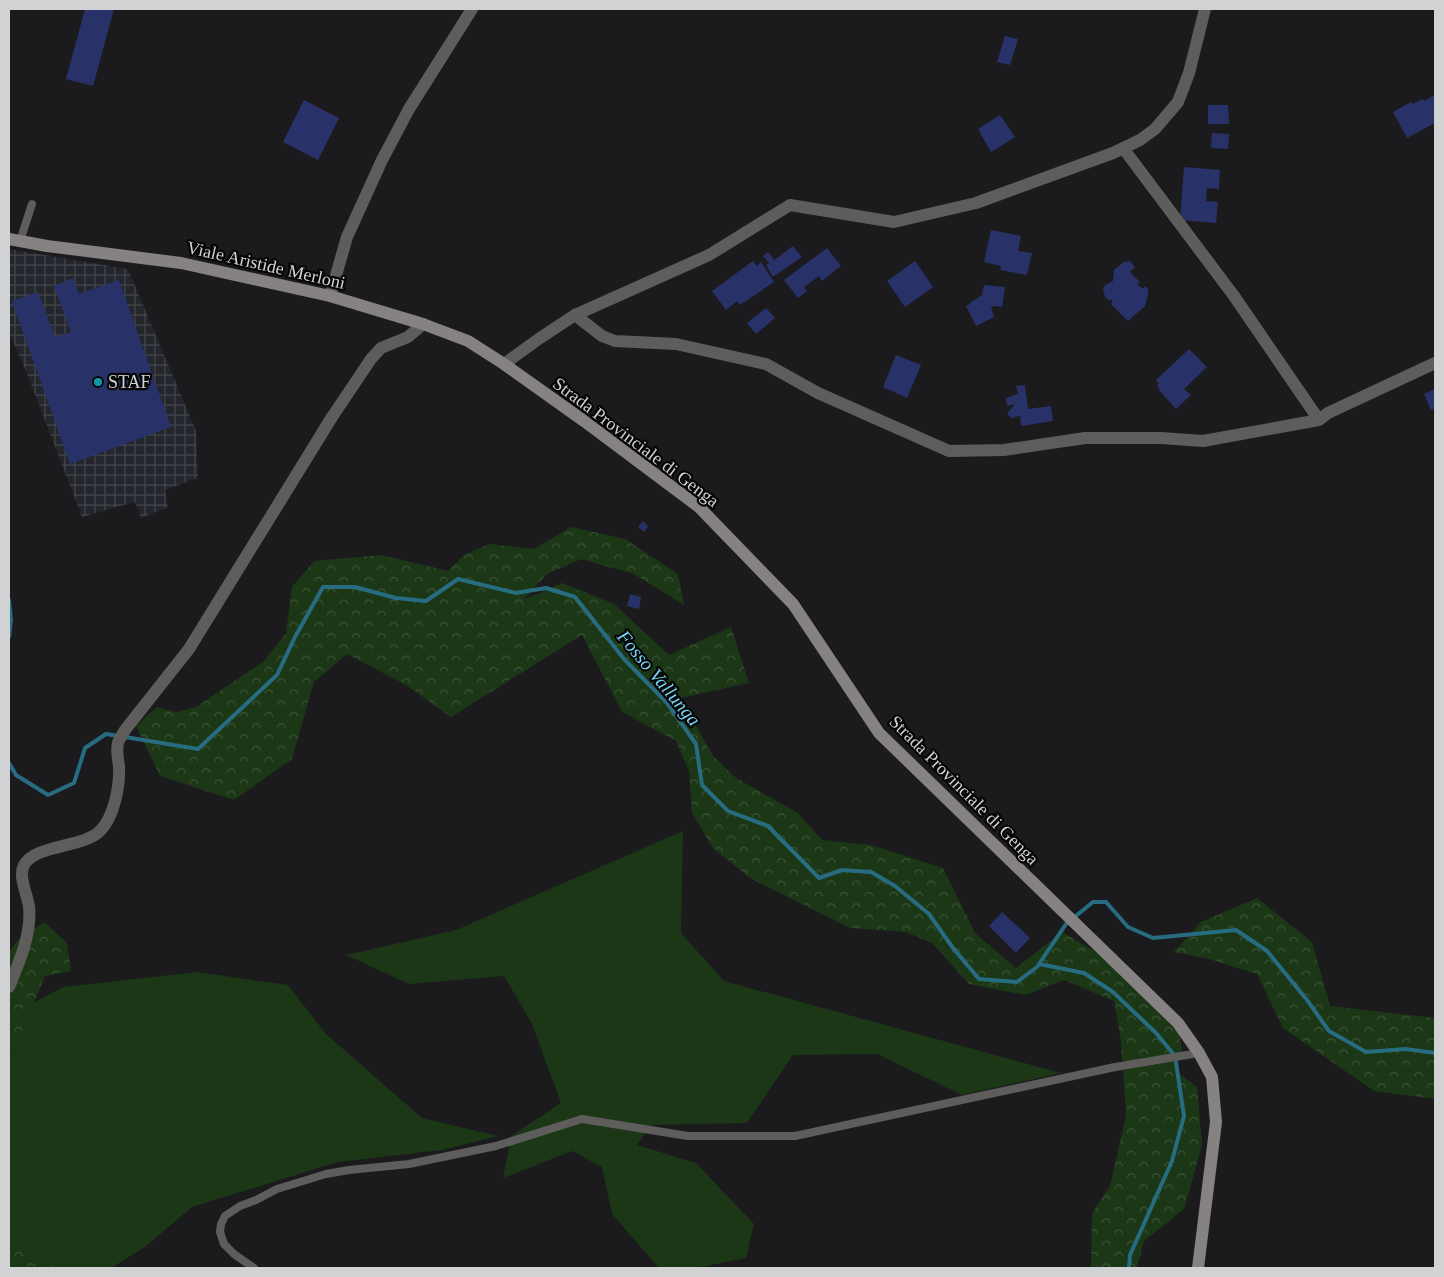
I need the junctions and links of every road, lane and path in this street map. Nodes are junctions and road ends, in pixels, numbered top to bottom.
1 (472, 9) edge
2 (1205, 9) edge
3 (1123, 148) junction
4 (32, 204) dead end
5 (14, 240) edge
6 (330, 296) junction
7 (576, 315) junction
8 (423, 324) junction
9 (1435, 363) edge
10 (504, 364) junction
11 (1319, 420) junction
12 (9, 987) edge
13 (1200, 1053) junction
14 (254, 1268) edge
15 (1198, 1268) edge

1 - 6 street
2 - 3 street
3 - 7 street
3 - 11 street
4 - 5 lane
5 - 6 main road, Viale Aristide Merloni
6 - 8 main road, Viale Aristide Merloni
7 - 10 street
7 - 11 street
8 - 10 main road, Viale Aristide Merloni
8 - 12 street
9 - 11 street
10 - 13 main road, Strada Provinciale di Genga
13 - 14 lane
13 - 15 main road, Strada Provinciale di Genga

